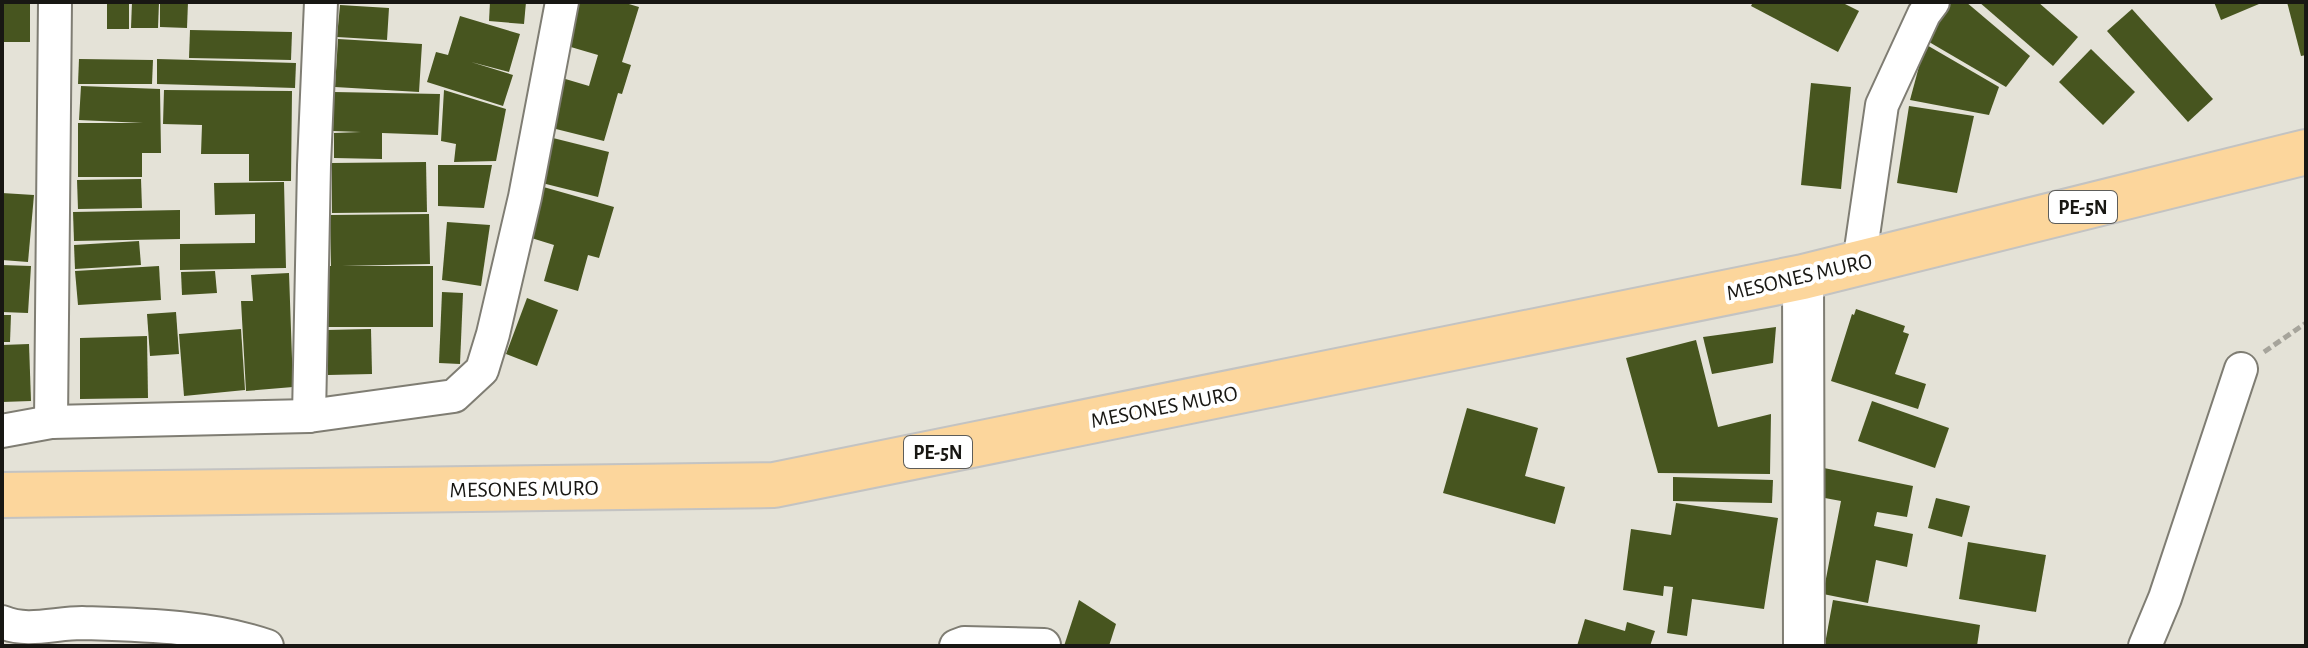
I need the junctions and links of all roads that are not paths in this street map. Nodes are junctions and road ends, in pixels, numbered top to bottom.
1 (55, 2) edge
2 (321, 2) edge
3 (562, 2) edge
4 (1933, 2) edge
5 (2306, 152) edge
6 (1859, 263) junction
7 (1803, 277) junction
8 (2241, 369) road end
9 (309, 416) junction
10 (51, 422) junction
11 (2, 431) edge
12 (2, 495) edge
13 (2, 622) edge
14 (1044, 645) edge
15 (267, 646) edge
16 (956, 646) edge
17 (1804, 646) edge
18 (2145, 646) edge

1 - 10 street
2 - 9 street
3 - 9 street
4 - 6 street
5 - 6 highway, MESONES MURO / PE-5N
6 - 7 highway, MESONES MURO / PE-5N
7 - 12 highway, MESONES MURO / PE-5N
7 - 17 street
8 - 18 street
9 - 10 street
10 - 11 street
13 - 15 street
14 - 16 street

